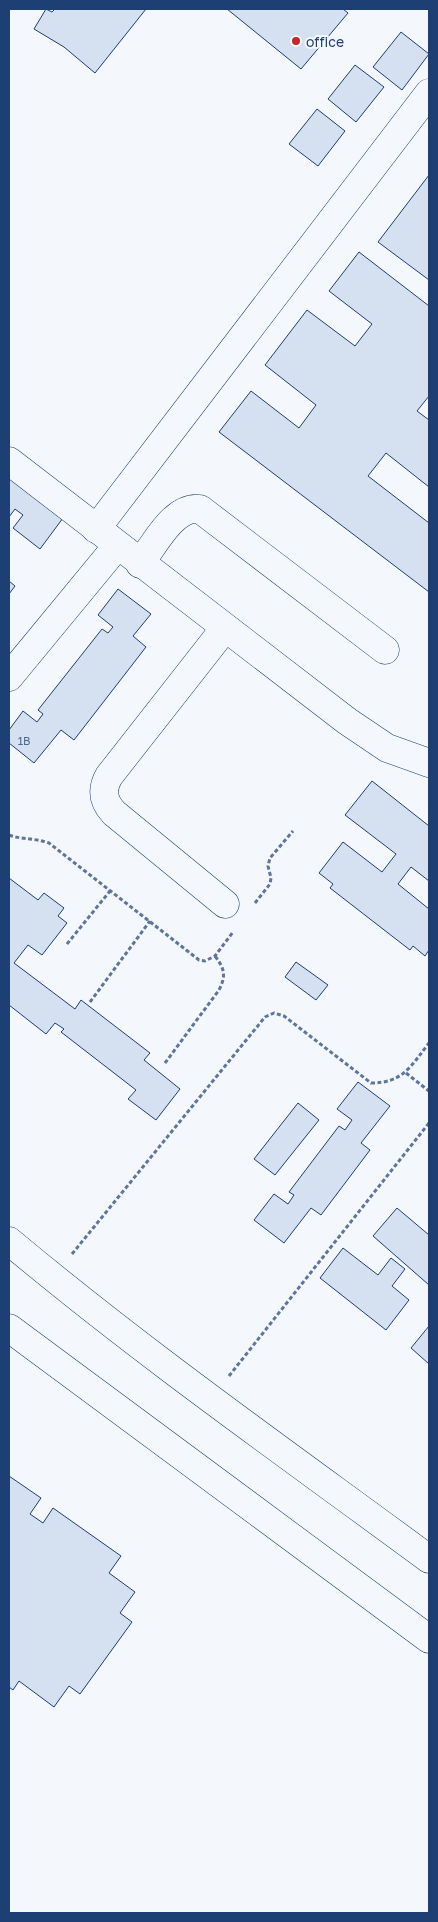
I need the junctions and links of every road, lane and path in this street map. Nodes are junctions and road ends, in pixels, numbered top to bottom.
1 (429, 93) edge
2 (9, 461) edge
3 (96, 529) junction
4 (118, 546) junction
5 (140, 564) junction
6 (225, 628) junction
7 (385, 650) dead end
8 (9, 677) edge
9 (429, 763) edge
10 (110, 891) dead end
11 (225, 904) dead end
12 (150, 922) dead end
13 (67, 944) dead end
14 (215, 956) dead end
15 (90, 1002) dead end
16 (429, 1043) edge
17 (165, 1063) dead end
18 (406, 1072) junction
19 (429, 1091) edge
20 (429, 1123) edge
21 (9, 1241) edge
22 (53, 1278) junction
23 (9, 1328) edge
24 (211, 1398) junction
25 (429, 1559) edge
26 (429, 1639) edge

1 - 3 street
2 - 3 street
3 - 4 street
4 - 5 street
4 - 8 street
5 - 6 street
5 - 7 street
6 - 9 street
6 - 11 street
10 - 13 path
12 - 15 path
14 - 17 path
16 - 18 path
18 - 19 path
18 - 22 path
20 - 24 path
21 - 22 street
22 - 24 street
23 - 26 street
24 - 25 street

